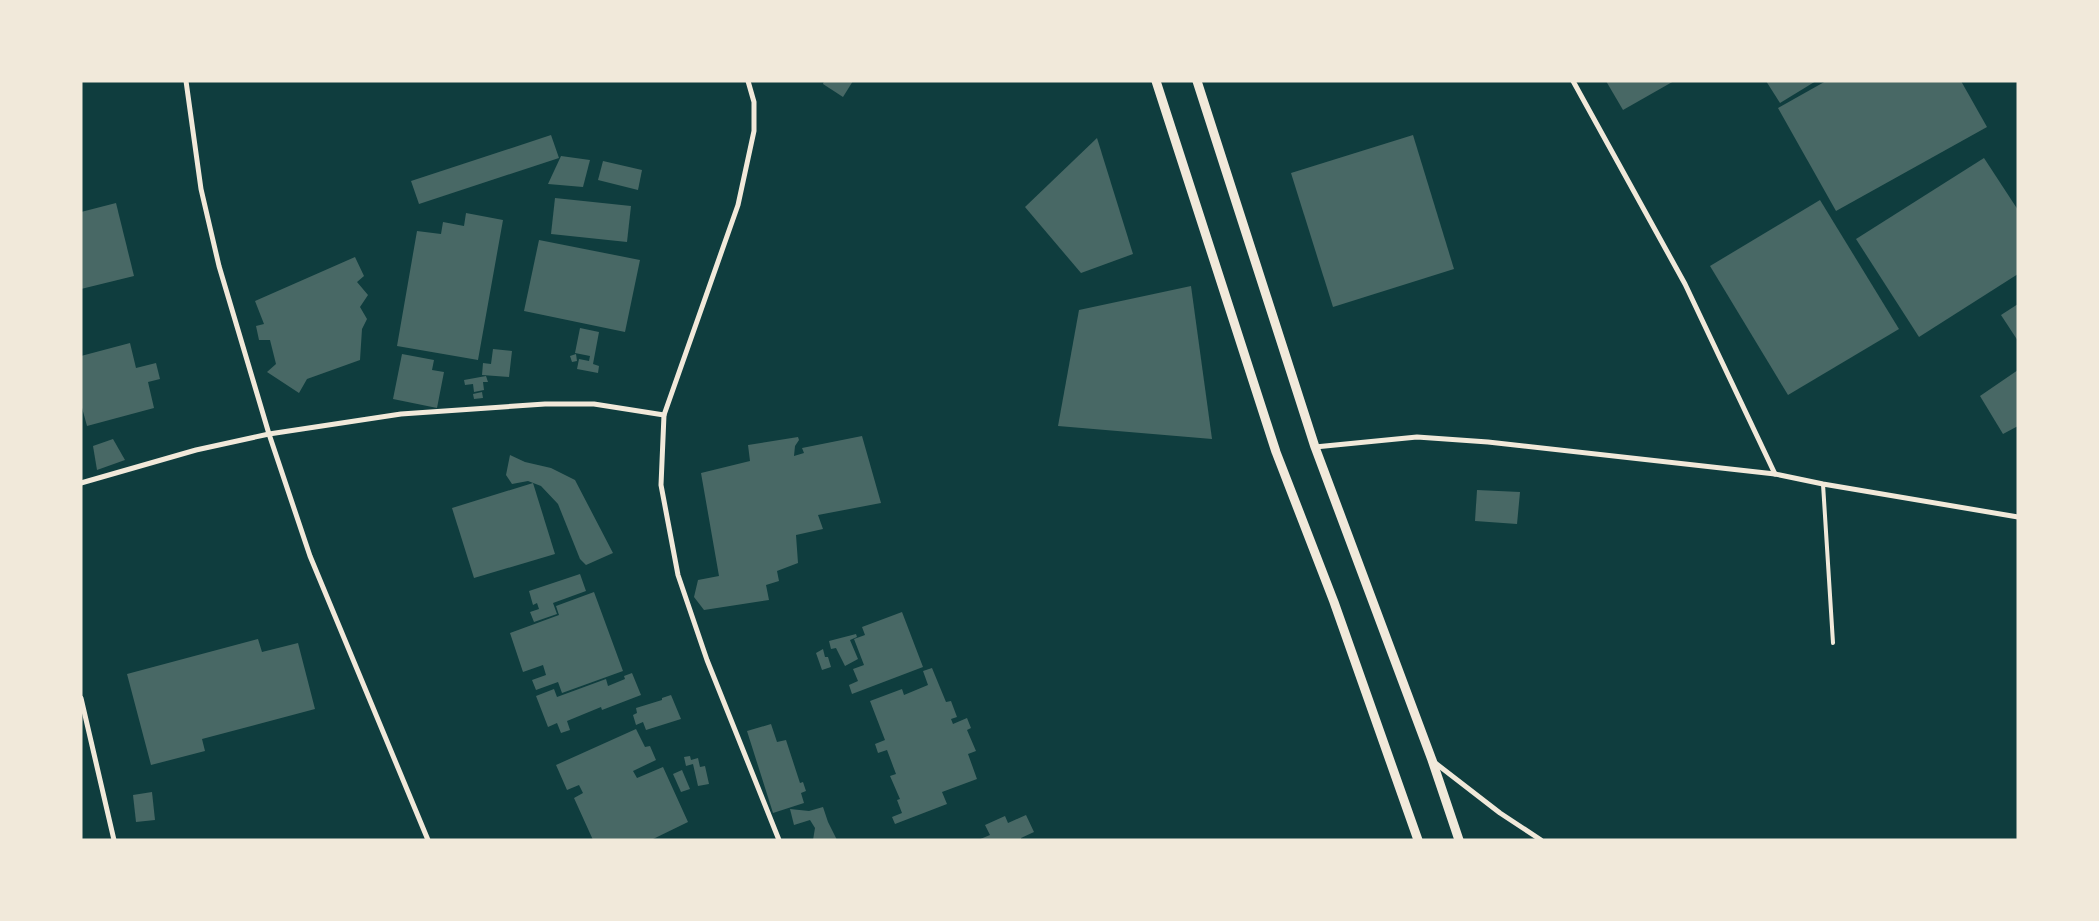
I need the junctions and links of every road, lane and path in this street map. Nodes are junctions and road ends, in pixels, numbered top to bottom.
1 (186, 81) edge
2 (748, 81) edge
3 (1156, 81) edge
4 (1197, 81) edge
5 (1573, 81) edge
6 (664, 416) junction
7 (269, 434) junction
8 (1315, 447) junction
9 (1775, 474) junction
10 (81, 483) edge
11 (1823, 484) junction
12 (2018, 517) edge
13 (1833, 643) dead end
14 (81, 698) edge
15 (1432, 760) junction
16 (114, 840) edge
17 (428, 840) edge
18 (779, 840) edge
19 (1418, 840) edge
20 (1459, 840) edge
21 (1541, 840) edge

1 - 7 street
2 - 6 street
3 - 19 street
4 - 8 street
5 - 9 street
6 - 7 street
6 - 18 street
7 - 10 street
7 - 17 street
8 - 9 street
8 - 15 street
9 - 11 street
11 - 12 street
11 - 13 lane
14 - 16 street
15 - 20 street
15 - 21 street

